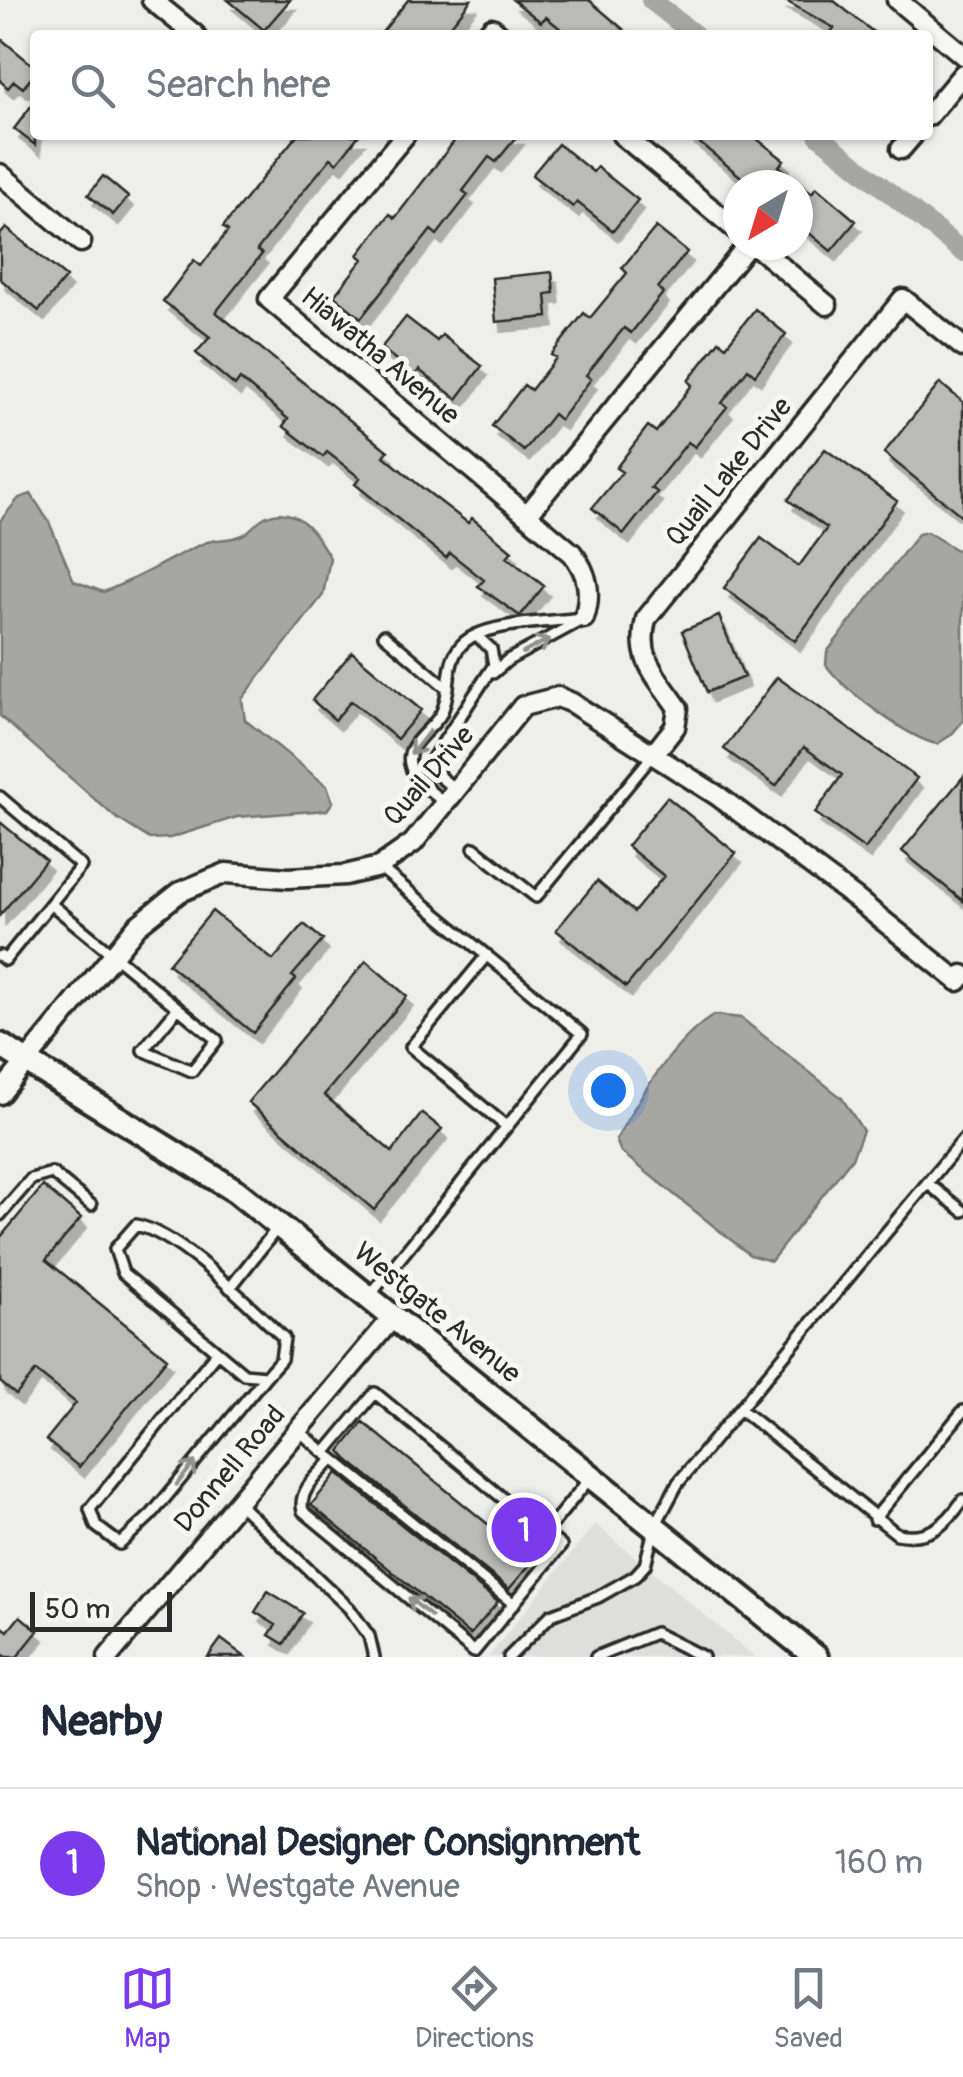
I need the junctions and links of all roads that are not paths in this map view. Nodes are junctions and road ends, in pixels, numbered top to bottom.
1 (152, 0) edge
2 (897, 0) edge
3 (188, 30) edge
4 (963, 55) edge
5 (963, 74) edge
6 (933, 110) edge
7 (401, 140) edge
8 (628, 140) edge
9 (0, 174) edge
10 (723, 219) edge
11 (82, 242) dead end
12 (739, 260) edge
13 (770, 260) edge
14 (827, 304) dead end
15 (963, 347) edge
16 (527, 515) junction
17 (584, 618) junction
18 (384, 635) dead end
19 (476, 635) junction
20 (490, 676) junction
21 (448, 689) junction
22 (653, 755) junction
23 (451, 797) junction
24 (0, 798) edge
25 (474, 848) dead end
26 (379, 866) junction
27 (51, 904) junction
28 (487, 955) junction
29 (0, 956) edge
30 (114, 956) junction
31 (963, 975) edge
32 (178, 1008) junction
33 (0, 1046) edge
34 (28, 1060) junction
35 (0, 1094) edge
36 (507, 1127) junction
37 (963, 1140) edge
38 (928, 1183) junction
39 (91, 1205) dead end
40 (963, 1211) edge
41 (0, 1215) edge
42 (279, 1225) junction
43 (230, 1288) junction
44 (369, 1296) junction
45 (394, 1316) junction
46 (217, 1352) junction
47 (266, 1376) junction
48 (740, 1409) junction
49 (963, 1411) edge
50 (298, 1430) junction
51 (329, 1456) junction
52 (592, 1475) junction
53 (963, 1500) edge
54 (238, 1502) junction
55 (874, 1519) junction
56 (655, 1526) junction
57 (546, 1533) junction
58 (514, 1604) junction
59 (108, 1657) edge
60 (374, 1657) edge
61 (508, 1657) edge
62 (596, 1657) edge
63 (703, 1657) edge
64 (816, 1657) edge

1 - 3 street
2 - 4 street
5 - 6 street
7 - 16 street, Hiawatha Avenue
8 - 10 street
9 - 11 street
12 - 16 street
13 - 14 street
15 - 22 street, Quail Lake Drive
16 - 17 street
17 - 19 lane
20 -> 17 lane
18 - 21 lane
19 - 20 lane
19 - 21 lane
20 - 23 lane
21 -> 23 lane
22 - 23 street, Quail Drive
22 - 25 lane
22 - 31 street
23 - 26 street, Quail Drive
24 - 27 lane
26 - 28 lane
26 - 30 street, Quail Drive
27 - 29 lane
27 - 30 lane
28 - 36 lane
28 - 36 lane
30 - 32 lane
30 - 34 street, Quail Drive
32 - 32 lane
33 - 34 street, Westgate Avenue
34 - 35 street, Quail Drive
34 - 42 street, Westgate Avenue
36 - 44 lane
37 - 38 lane
38 - 40 lane
38 - 48 lane
39 - 41 lane
42 - 43 lane
42 - 44 street, Westgate Avenue
43 - 46 lane
43 - 47 lane
44 - 45 street, Westgate Avenue
45 - 50 street, Donnell Road
45 - 52 street, Westgate Avenue
46 - 47 lane
46 -> 47 lane
48 - 55 lane
48 - 56 lane
49 - 55 lane
50 - 51 lane
50 - 54 street, Donnell Road
51 - 57 lane
51 - 58 lane
58 -> 51 lane
52 - 56 street, Westgate Avenue
52 - 57 lane
53 - 55 lane
54 - 59 street, Donnell Road
54 - 60 lane
56 - 61 lane
56 - 64 street, Westgate Avenue
57 - 58 lane
62 - 63 lane

